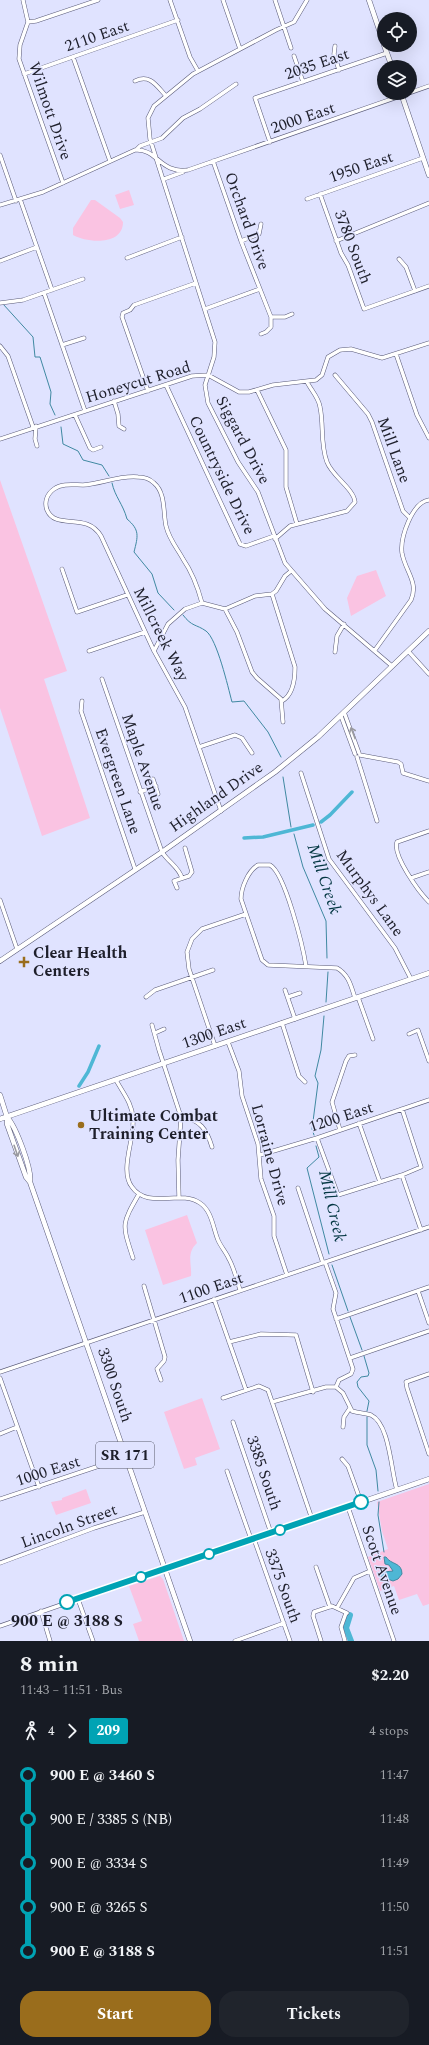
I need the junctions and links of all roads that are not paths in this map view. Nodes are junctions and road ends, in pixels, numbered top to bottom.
1 (23, 0) edge
2 (98, 0) edge
3 (170, 0) edge
4 (223, 0) edge
5 (275, 0) edge
6 (307, 0) edge
7 (369, 0) edge
8 (178, 20) junction
9 (28, 22) junction
10 (377, 24) edge
11 (284, 27) junction
12 (335, 46) dead end
13 (291, 48) dead end
14 (240, 49) junction
15 (387, 53) joint
16 (294, 56) dead end
17 (73, 57) junction
18 (390, 60) edge
19 (339, 70) junction
20 (198, 71) junction
21 (24, 74) junction
22 (135, 81) dead end
23 (303, 82) junction
24 (236, 84) dead end
25 (429, 86) edge
26 (417, 90) edge
27 (166, 96) junction
28 (387, 100) edge
29 (403, 100) edge
30 (150, 142) junction
31 (270, 142) junction
32 (135, 150) junction
33 (0, 155) edge
34 (423, 158) junction
35 (157, 160) junction
36 (110, 161) junction
37 (213, 161) junction
38 (185, 170) junction
39 (429, 175) edge
40 (164, 180) junction
41 (63, 183) junction
42 (320, 194) junction
43 (20, 199) junction
44 (307, 199) dead end
45 (16, 201) junction
46 (429, 203) edge
47 (0, 205) edge
48 (261, 224) dead end
49 (182, 237) junction
50 (336, 240) junction
51 (241, 241) junction
52 (37, 247) junction
53 (127, 258) dead end
54 (399, 259) dead end
55 (0, 261) edge
56 (84, 279) dead end
57 (196, 283) junction
58 (429, 286) edge
59 (260, 289) junction
60 (52, 290) junction
61 (415, 291) junction
62 (44, 293) junction
63 (0, 303) edge
64 (205, 309) junction
65 (292, 314) dead end
66 (271, 317) junction
67 (261, 334) dead end
68 (84, 338) dead end
69 (429, 343) edge
70 (62, 345) junction
71 (0, 346) edge
72 (396, 354) junction
73 (208, 375) junction
74 (335, 375) dead end
75 (307, 382) junction
76 (166, 385) junction
77 (257, 390) junction
78 (148, 391) junction
79 (114, 401) junction
80 (85, 411) junction
81 (75, 415) junction
82 (35, 427) junction
83 (124, 429) dead end
84 (429, 438) edge
85 (0, 439) edge
86 (37, 446) dead end
87 (101, 447) dead end
88 (429, 500) edge
89 (410, 518) junction
90 (297, 524) junction
91 (274, 537) junction
92 (62, 569) dead end
93 (292, 571) junction
94 (272, 594) junction
95 (127, 595) junction
96 (202, 603) junction
97 (225, 609) junction
98 (344, 624) junction
99 (429, 631) edge
100 (145, 632) junction
101 (375, 650) junction
102 (89, 651) dead end
103 (154, 651) junction
104 (408, 651) junction
105 (335, 652) dead end
106 (392, 666) junction
107 (429, 674) edge
108 (102, 679) dead end
109 (82, 701) dead end
110 (282, 701) junction
111 (343, 714) junction
112 (283, 722) dead end
113 (199, 747) junction
114 (252, 753) dead end
115 (358, 755) junction
116 (301, 773) dead end
117 (153, 779) dead end
118 (429, 781) edge
119 (156, 786) junction
120 (140, 792) junction
121 (158, 794) dead end
122 (221, 811) junction
123 (377, 821) dead end
124 (429, 831) edge
125 (185, 848) dead end
126 (162, 852) junction
127 (135, 869) junction
128 (429, 872) edge
129 (182, 878) junction
130 (411, 878) junction
131 (177, 888) dead end
132 (0, 900) edge
133 (429, 902) edge
134 (246, 914) junction
135 (17, 949) junction
136 (0, 961) edge
137 (306, 966) junction
138 (213, 970) dead end
139 (429, 973) edge
140 (192, 977) junction
141 (411, 979) junction
142 (285, 990) dead end
143 (300, 993) dead end
144 (146, 997) dead end
145 (288, 997) junction
146 (357, 998) junction
147 (295, 1019) junction
148 (282, 1023) junction
149 (152, 1025) dead end
150 (164, 1029) dead end
151 (155, 1032) junction
152 (409, 1034) dead end
153 (373, 1039) dead end
154 (228, 1042) junction
155 (215, 1046) junction
156 (354, 1055) dead end
157 (429, 1061) edge
158 (163, 1064) junction
159 (116, 1080) junction
160 (305, 1082) dead end
161 (0, 1095) edge
162 (429, 1100) edge
163 (402, 1109) junction
164 (7, 1117) junction
165 (181, 1117) junction
166 (0, 1119) edge
167 (359, 1123) junction
168 (340, 1130) junction
169 (317, 1138) junction
170 (212, 1147) dead end
171 (260, 1155) junction
172 (402, 1175) junction
173 (380, 1182) junction
174 (298, 1188) dead end
175 (139, 1194) junction
176 (179, 1198) junction
177 (429, 1227) edge
178 (421, 1230) junction
179 (133, 1258) dead end
180 (324, 1262) junction
181 (287, 1275) junction
182 (144, 1286) dead end
183 (429, 1287) edge
184 (240, 1290) junction
185 (418, 1291) junction
186 (214, 1299) junction
187 (336, 1319) junction
188 (154, 1320) junction
189 (429, 1323) edge
190 (429, 1331) edge
191 (229, 1342) junction
192 (86, 1343) junction
193 (350, 1358) junction
194 (0, 1372) edge
195 (429, 1374) edge
196 (0, 1378) edge
197 (161, 1380) dead end
198 (336, 1387) junction
199 (246, 1390) junction
200 (313, 1392) junction
201 (223, 1398) dead end
202 (272, 1402) junction
203 (350, 1408) junction
204 (234, 1422) dead end
205 (17, 1427) junction
206 (343, 1427) dead end
207 (0, 1434) edge
208 (429, 1454) edge
209 (126, 1457) junction
210 (342, 1459) dead end
211 (227, 1471) dead end
212 (429, 1479) edge
213 (38, 1487) junction
214 (397, 1490) junction
215 (0, 1499) edge
216 (361, 1502) junction
217 (348, 1507) junction
218 (145, 1512) junction
219 (312, 1519) junction
220 (271, 1533) junction
221 (252, 1539) junction
222 (0, 1562) edge
223 (316, 1567) dead end
224 (165, 1569) junction
225 (370, 1571) junction
226 (78, 1599) junction
227 (330, 1606) junction
228 (337, 1608) junction
229 (41, 1611) junction
230 (284, 1623) junction
231 (0, 1626) edge
232 (50, 1641) edge
233 (93, 1641) edge
234 (190, 1641) edge
235 (235, 1641) edge
236 (290, 1641) edge
237 (321, 1641) edge
238 (345, 1641) edge
239 (394, 1641) edge

1 - 9 street, Wilmott Drive
2 - 9 street
3 - 8 street
4 - 14 street
5 - 11 street
6 - 11 street, Siggard Drive
7 - 10 main road
8 - 17 street, 2110 East
8 - 20 street
9 - 21 street, Wilmott Drive
11 - 13 street
11 - 14 street, Siggard Drive
12 - 19 street
14 - 20 street, Siggard Drive
15 - 18 main road
15 - 19 street, 2035 East
16 - 23 street
17 - 21 street, 2110 East
17 - 36 street
19 - 23 street, 2035 East
20 - 27 street, Siggard Drive
21 - 41 street, Wilmott Drive
22 - 27 street
23 - 31 street, 2035 East
24 - 30 street
25 - 26 street, 2000 East
27 - 30 street, Siggard Drive
28 - 31 street, 2000 East
29 - 34 main road
30 - 32 street
30 - 35 street, Siggard Drive
31 - 37 street, 2000 East
32 - 35 street, 2000 East
32 - 36 street
33 - 45 street
34 - 39 main road
34 - 42 street, 1950 East
35 - 38 street, 2000 East
35 - 40 street, Siggard Drive
36 - 41 street
37 - 38 street, 2000 East
37 - 51 street, Orchard Drive
38 - 40 street, 2000 East
40 - 49 street, Siggard Drive
41 - 43 street
42 - 44 street, 1950 East
42 - 50 street, 3780 South
43 - 45 street
43 - 52 street
45 - 47 street
46 - 50 street
48 - 51 street
49 - 53 street
49 - 57 street, Siggard Drive
50 - 61 street, 3780 South
51 - 59 street, Orchard Drive
52 - 55 street
52 - 60 street
54 - 61 street
56 - 60 street
57 - 64 street, Siggard Drive
57 - 78 street
58 - 61 street
59 - 64 street
59 - 66 street, Orchard Drive
60 - 62 street
62 - 63 street
62 - 70 street
64 - 73 street, Siggard Drive
65 - 66 street
66 - 67 street
68 - 70 street
69 - 72 street
70 - 80 street
71 - 82 street
72 - 75 street
72 - 84 street
73 - 76 street, Honeycut Road
73 - 77 street, Honeycut Road
73 - 91 street, Siggard Drive
74 - 89 street, Mill Lane
75 - 77 street, Honeycut Road
75 - 90 street
76 - 78 street, Honeycut Road
76 - 91 street, Countryside Drive
77 - 90 street
78 - 79 street, Honeycut Road
79 - 80 street, Honeycut Road
79 - 83 street
80 - 81 street, Honeycut Road
81 - 82 street, Honeycut Road
81 - 87 street
82 - 85 street, Honeycut Road
82 - 86 street
88 - 89 street
89 - 101 street
90 - 91 street
91 - 93 street, Siggard Drive
92 - 95 street
93 - 94 street
93 - 98 street, Siggard Drive
94 - 97 street
94 - 110 street
95 - 96 street, Millcreek Way
95 - 100 street, Millcreek Way
96 - 97 street
96 - 103 street
97 - 110 street
98 - 101 street, Siggard Drive
98 - 105 street
99 - 104 main road, Highland Drive
100 - 102 street
100 - 103 street, Millcreek Way
101 - 106 street, Siggard Drive
103 - 113 street, Millcreek Way
104 - 106 main road, Highland Drive
104 - 107 street
106 - 111 main road, Highland Drive
108 - 120 street, Maple Avenue
109 - 127 street, Evergreen Lane
110 - 112 street
111 - 115 street
111 - 122 main road, Highland Drive
113 - 114 street
113 - 122 street, Millcreek Way
115 - 118 street
115 - 123 street
116 - 141 street, Murphys Lane
117 - 119 street
119 - 120 street
119 - 121 street
120 - 126 street, Maple Avenue
122 - 126 main road, Highland Drive
124 - 130 street
125 - 129 street
126 - 127 main road, Highland Drive
126 - 129 street
127 - 135 main road, Highland Drive
128 - 130 street
129 - 131 street
130 - 133 street
132 - 135 street
134 - 137 street
134 - 137 street
134 - 140 street
135 - 136 main road, Highland Drive
137 - 146 street
138 - 140 street
139 - 141 main road, 1300 East
140 - 144 street
140 - 155 street
141 - 146 main road, 1300 East
142 - 145 street
143 - 145 street
145 - 147 street
146 - 147 main road, 1300 East
146 - 153 street
147 - 148 main road, 1300 East
148 - 154 main road, 1300 East
148 - 160 street
149 - 151 street
150 - 151 street
151 - 158 street
152 - 157 street
154 - 155 main road, 1300 East
154 - 171 street, Lorraine Drive
155 - 158 main road, 1300 East
156 - 168 street
158 - 159 main road, 1300 East
158 - 165 street
159 - 164 main road, 1300 East
159 - 175 street
161 - 164 main road, 3300 South / SR 171
162 - 163 street, 1200 East
163 - 167 street, 1200 East
163 - 172 street
164 - 166 main road, 1300 East
164 - 192 main road, 3300 South / SR 171
165 - 170 street
165 - 176 street
167 - 168 street, 1200 East
167 - 173 street
168 - 169 street, 1200 East
169 - 171 street, 1200 East
169 - 173 street
171 - 181 street, Lorraine Drive
172 - 173 street
172 - 178 street
174 - 180 street
175 - 176 street
175 - 179 street
176 - 184 street
177 - 178 street, 1100 East
178 - 180 street, 1100 East
180 - 181 street, 1100 East
180 - 187 street
181 - 184 street, 1100 East
182 - 188 street
183 - 185 street
184 - 186 street, 1100 East
185 - 187 street
185 - 189 street
186 - 188 street, 1100 East
186 - 191 street
187 - 193 street
188 - 192 street, 1100 East
188 - 197 street
190 - 193 street
191 - 199 street
191 - 200 street
192 - 194 street, 1100 East
192 - 209 main road, 3300 South / SR 171
193 - 198 street
195 - 208 street
196 - 205 street
198 - 200 street
198 - 203 street
199 - 201 street
199 - 202 street
200 - 202 street
202 - 219 street
203 - 206 street
203 - 214 street
204 - 220 street, 3385 South
205 - 207 street
205 - 213 street
209 - 213 street, 1000 East
209 - 218 main road, 3300 South / SR 171
210 - 216 street
211 - 221 street, 3375 South
212 - 214 main road
213 - 215 street, 1000 East
214 - 216 main road
216 - 217 main road
217 - 219 main road
217 - 225 street, Scott Avenue
218 - 222 street, Lincoln Street
218 - 224 main road, 3300 South / SR 171
219 - 220 main road
220 - 221 main road
221 - 224 main road
221 - 230 street, 3375 South
223 - 227 street
224 - 226 street
224 - 234 main road, 3300 South / SR 171
225 - 228 street
225 - 239 street, Scott Avenue
226 - 229 street
226 - 233 street
227 - 228 street
227 - 237 street
228 - 238 street
229 - 231 street
229 - 232 street
230 - 235 street
230 - 236 street, 3375 South

